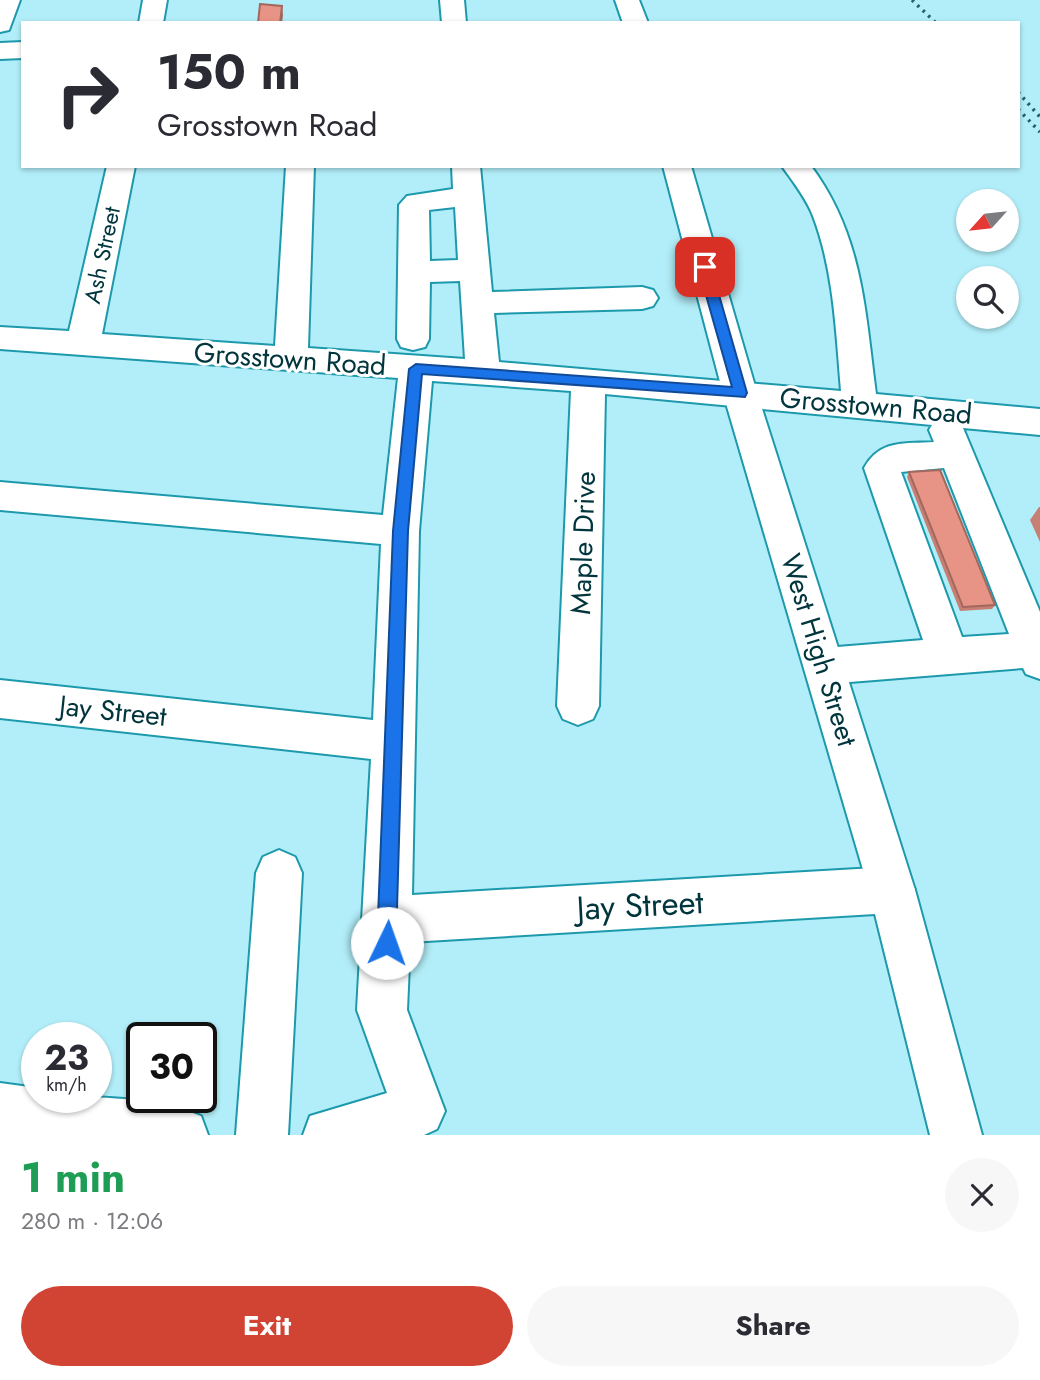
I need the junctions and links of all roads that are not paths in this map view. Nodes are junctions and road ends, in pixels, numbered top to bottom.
1 (8, 0) edge
2 (155, 0) edge
3 (452, 0) edge
4 (626, 0) edge
5 (151, 21) edge
6 (454, 21) edge
7 (635, 21) edge
8 (0, 25) edge
9 (21, 50) edge
10 (0, 51) edge
11 (121, 168) edge
12 (300, 168) edge
13 (466, 168) edge
14 (678, 168) edge
15 (797, 168) edge
16 (468, 197) junction
17 (474, 270) junction
18 (415, 272) junction
19 (642, 298) dead end
20 (477, 303) junction
21 (0, 338) edge
22 (83, 344) junction
23 (414, 354) junction
24 (291, 359) junction
25 (483, 373) junction
26 (588, 380) junction
27 (740, 393) junction
28 (860, 405) junction
29 (940, 412) junction
30 (1040, 422) edge
31 (956, 454) junction
32 (0, 496) edge
33 (400, 531) junction
34 (1038, 653) edge
35 (949, 656) junction
36 (825, 666) junction
37 (0, 699) edge
38 (578, 706) dead end
39 (392, 742) junction
40 (279, 873) dead end
41 (892, 890) junction
42 (388, 920) junction
43 (0, 1109) edge
44 (182, 1135) edge
45 (262, 1135) edge
46 (329, 1135) edge
47 (956, 1135) edge

1 - 8 street
2 - 5 street
3 - 6 street
4 - 7 street
9 - 10 street
11 - 22 street, Ash Street
12 - 24 street
13 - 16 street
14 - 27 street, West High Street
15 - 28 street
16 - 17 street
16 - 18 street
17 - 18 street
17 - 20 street
18 - 23 street
19 - 20 street
20 - 25 street
21 - 22 street, Grosstown Road
22 - 24 street, Grosstown Road
23 - 24 street, Grosstown Road
23 - 25 street, Grosstown Road
23 - 33 street
25 - 26 street, Grosstown Road
26 - 27 street, Grosstown Road
26 - 38 street, Maple Drive
27 - 28 street, Grosstown Road
27 - 36 street, West High Street
28 - 29 street, Grosstown Road
29 - 30 street, Grosstown Road
29 - 31 street
31 - 34 street
31 - 35 street
32 - 33 street
33 - 39 street
34 - 35 street
35 - 36 street
36 - 41 street, West High Street
37 - 39 street, Jay Street
39 - 42 street
40 - 45 street
41 - 42 street, Jay Street
41 - 47 street, West High Street
42 - 46 street
43 - 44 street

